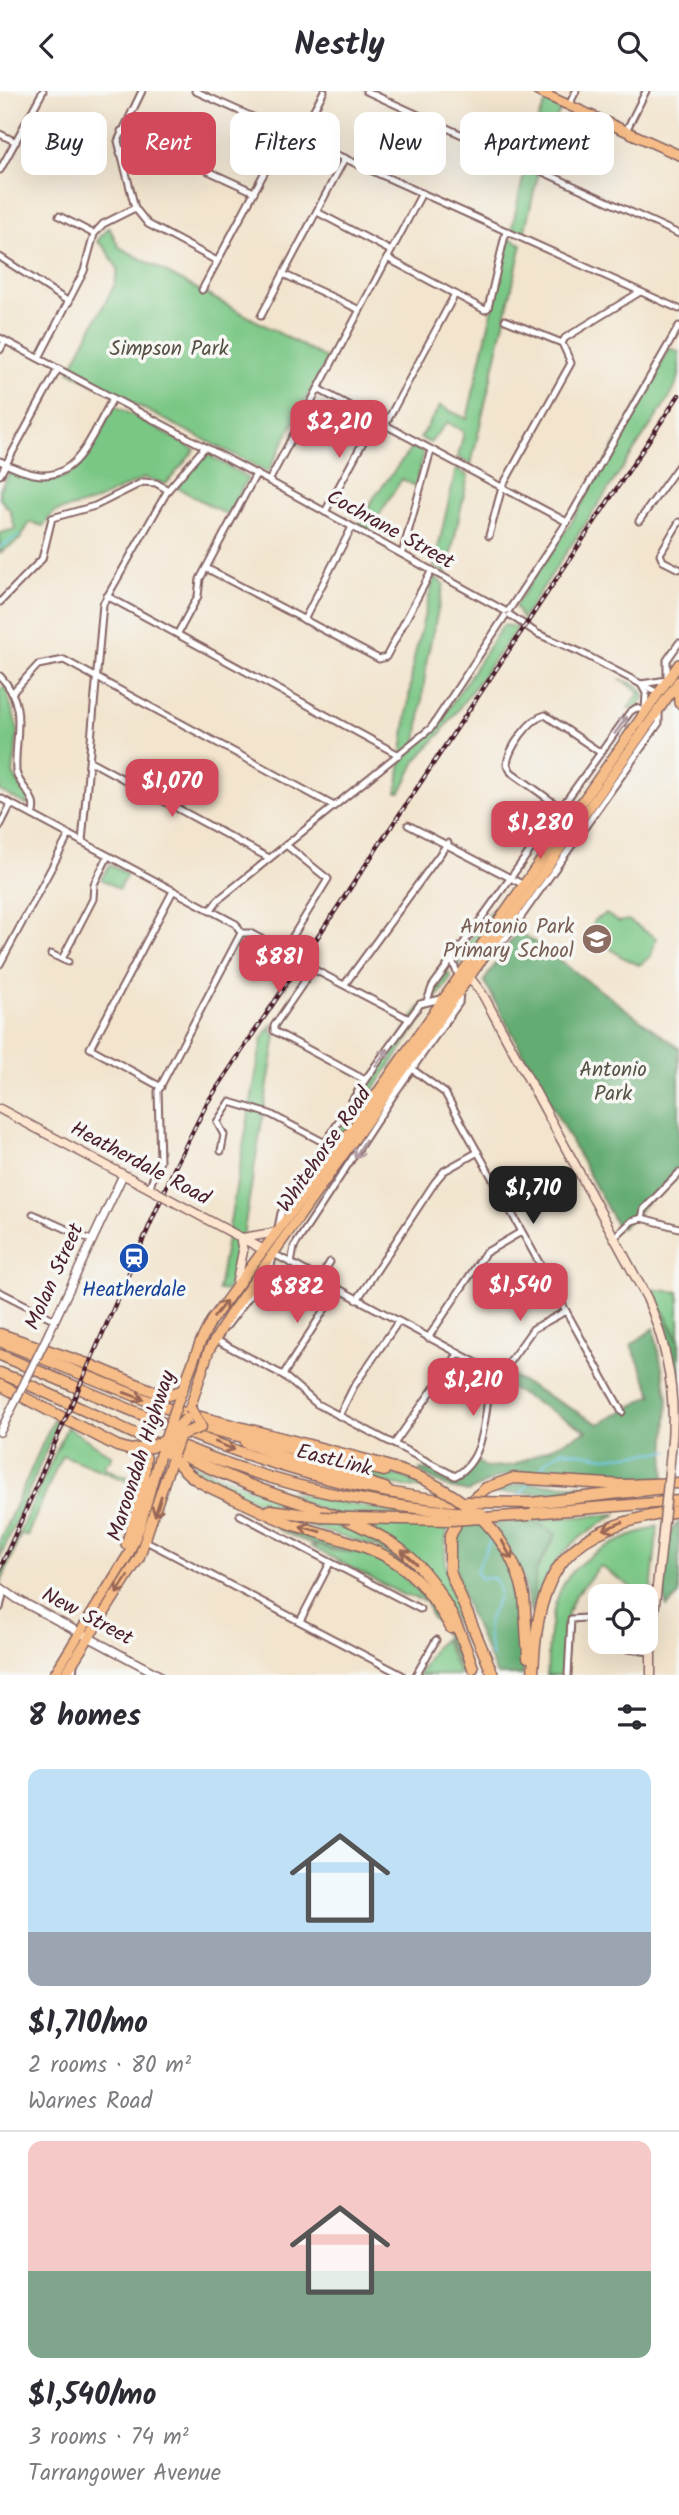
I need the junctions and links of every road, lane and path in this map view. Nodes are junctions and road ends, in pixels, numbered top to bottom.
1 (43, 91) edge
2 (142, 91) edge
3 (195, 91) edge
4 (324, 91) edge
5 (366, 91) edge
6 (537, 91) edge
7 (576, 91) edge
8 (646, 91) edge
9 (569, 105) junction
10 (131, 112) edge
11 (242, 112) edge
12 (313, 112) edge
13 (121, 131) edge
14 (626, 131) junction
15 (0, 134) edge
16 (16, 142) junction
17 (120, 153) joint
18 (679, 155) edge
19 (340, 156) edge
20 (345, 158) junction
21 (0, 170) edge
22 (216, 175) edge
23 (263, 175) edge
24 (254, 192) junction
25 (422, 193) junction
26 (135, 208) junction
27 (317, 212) junction
28 (59, 216) dead end
29 (506, 231) junction
30 (93, 234) junction
31 (679, 234) edge
32 (391, 251) junction
33 (0, 257) edge
34 (387, 258) junction
35 (217, 261) junction
36 (283, 274) junction
37 (202, 290) dead end
38 (640, 292) junction
39 (455, 294) junction
40 (69, 302) junction
41 (679, 309) edge
42 (360, 310) junction
43 (261, 316) dead end
44 (505, 320) dead end
45 (679, 326) edge
46 (3, 339) edge
47 (562, 343) junction
48 (0, 350) edge
49 (39, 358) junction
50 (58, 369) junction
51 (318, 389) junction
52 (113, 398) junction
53 (375, 420) junction
54 (385, 425) junction
55 (205, 447) junction
56 (431, 450) junction
57 (3, 463) edge
58 (679, 465) edge
59 (256, 474) junction
60 (0, 475) edge
61 (269, 481) junction
62 (502, 487) junction
63 (168, 490) junction
64 (325, 512) junction
65 (567, 521) junction
66 (639, 521) dead end
67 (679, 522) edge
68 (352, 527) junction
69 (489, 535) dead end
70 (402, 554) junction
71 (206, 568) junction
72 (679, 569) edge
73 (432, 570) junction
74 (107, 596) junction
75 (0, 602) edge
76 (507, 613) junction
77 (304, 620) junction
78 (178, 633) junction
79 (679, 643) edge
80 (679, 664) edge
81 (0, 676) edge
82 (97, 678) junction
83 (667, 680) junction
84 (679, 682) edge
85 (641, 684) junction
86 (12, 693) junction
87 (663, 696) junction
88 (679, 704) edge
89 (659, 709) junction
90 (645, 711) junction
91 (601, 753) junction
92 (399, 755) junction
93 (90, 761) junction
94 (0, 797) edge
95 (11, 804) junction
96 (334, 806) junction
97 (561, 808) junction
98 (32, 815) junction
99 (408, 825) dead end
100 (0, 826) edge
101 (69, 835) junction
102 (82, 842) junction
103 (448, 843) junction
104 (286, 845) junction
105 (108, 856) junction
106 (269, 858) junction
107 (512, 877) junction
108 (522, 884) junction
109 (173, 891) junction
110 (210, 911) junction
111 (241, 933) junction
112 (485, 953) junction
113 (51, 954) dead end
114 (452, 960) junction
115 (0, 964) edge
116 (463, 978) junction
117 (345, 984) junction
118 (478, 987) junction
119 (441, 999) junction
120 (427, 1001) junction
121 (490, 1010) junction
122 (409, 1019) junction
123 (412, 1069) junction
124 (365, 1080) junction
125 (161, 1087) junction
126 (0, 1109) edge
127 (327, 1144) junction
128 (221, 1150) dead end
129 (478, 1152) junction
130 (679, 1173) edge
131 (123, 1174) junction
132 (153, 1191) junction
133 (33, 1214) dead end
134 (642, 1218) junction
135 (286, 1222) junction
136 (679, 1228) edge
137 (277, 1232) junction
138 (522, 1232) junction
139 (241, 1237) junction
140 (615, 1237) junction
141 (90, 1240) junction
142 (264, 1250) junction
143 (274, 1254) junction
144 (330, 1262) dead end
145 (291, 1264) junction
146 (319, 1280) junction
147 (236, 1289) junction
148 (337, 1290) junction
149 (0, 1292) edge
150 (357, 1300) junction
151 (566, 1311) junction
152 (55, 1320) junction
153 (398, 1322) junction
154 (0, 1334) edge
155 (428, 1338) junction
156 (214, 1339) junction
157 (0, 1341) edge
158 (458, 1354) junction
159 (0, 1355) edge
160 (0, 1373) edge
161 (493, 1373) junction
162 (283, 1375) junction
163 (14, 1378) junction
164 (0, 1385) edge
165 (181, 1391) junction
166 (190, 1408) junction
167 (622, 1412) dead end
168 (339, 1416) junction
169 (186, 1419) junction
170 (201, 1427) junction
171 (0, 1431) edge
172 (227, 1433) junction
173 (180, 1435) junction
174 (394, 1444) junction
175 (161, 1448) junction
176 (187, 1475) junction
177 (419, 1477) junction
178 (169, 1479) junction
179 (679, 1484) edge
180 (423, 1499) junction
181 (679, 1501) edge
182 (257, 1508) junction
183 (679, 1511) edge
184 (240, 1515) dead end
185 (452, 1516) junction
186 (146, 1541) junction
187 (330, 1563) junction
188 (657, 1584) edge
189 (5, 1591) edge
190 (0, 1607) edge
191 (421, 1609) dead end
192 (300, 1621) junction
193 (588, 1621) edge
194 (84, 1636) junction
195 (436, 1640) dead end
196 (650, 1654) edge
197 (74, 1661) junction
198 (474, 1672) edge
199 (56, 1675) edge
200 (65, 1675) edge
201 (74, 1675) edge
202 (159, 1675) edge
203 (402, 1675) edge
204 (416, 1675) edge
205 (493, 1675) edge
206 (528, 1675) edge
207 (533, 1675) edge
208 (568, 1675) edge
209 (651, 1675) edge

1 - 16 street
2 - 10 street
3 - 11 street
4 - 12 street
5 - 31 street
6 - 9 main road
7 - 9 street
8 - 14 street
9 - 14 main road
13 - 17 street
14 - 18 main road
15 - 16 street
16 - 21 street
17 - 26 street
19 - 20 street
20 - 25 street
20 - 27 street
22 - 24 street
23 - 24 street
24 - 35 street
25 - 29 street
25 - 32 street
26 - 30 street
26 - 35 street
27 - 32 street
27 - 36 street
28 - 30 street
29 - 38 street
29 - 39 street
30 - 40 street
32 - 34 street
33 - 40 street
34 - 39 street
34 - 42 street
35 - 37 street
36 - 42 street
36 - 43 street
38 - 41 street
38 - 47 street
39 - 54 street
40 - 49 street
42 - 51 street
44 - 47 street
45 - 65 street
46 - 48 street
46 - 49 street, Cochrane Street
47 - 62 street
49 - 50 street, Cochrane Street
50 - 52 street, Cochrane Street
50 - 57 street
51 - 53 street
51 - 61 street
52 - 55 street, Cochrane Street
52 - 57 street
53 - 54 street
53 - 64 street
54 - 56 street
55 - 59 street, Cochrane Street
55 - 63 street
56 - 62 street
56 - 70 street
57 - 60 street
58 - 66 street
59 - 61 street, Cochrane Street
59 - 71 street
61 - 64 street, Cochrane Street
62 - 65 street
62 - 69 street
63 - 74 street
63 - 75 street
64 - 68 street, Cochrane Street
65 - 76 street
67 - 72 street
68 - 70 street, Cochrane Street
68 - 77 street
70 - 73 street, Cochrane Street
71 - 77 street
71 - 78 street
73 - 76 street, Cochrane Street
73 - 77 street
74 - 78 street
74 - 82 street
76 - 85 street, Cochrane Street
76 - 92 street
78 - 92 street
79 - 83 street, Whitehorse Road
80 - 83 main road, Whitehorse Road
81 - 86 street
82 - 86 street
82 - 93 street
82 - 96 street
83 - 85 street
83 - 87 main road, Whitehorse Road
84 - 87 main road, Whitehorse Road
84 - 88 main road
85 - 87 street, Cochrane Street
85 - 90 street
86 - 98 street
87 - 88 street, Cochrane Street
87 - 89 main road, Whitehorse Road
87 - 90 main road, Whitehorse Road
88 - 89 main road
89 - 112 main road, Whitehorse Road
91 -> 90 street, Whitehorse Road
90 - 108 main road, Whitehorse Road
91 - 97 street, Whitehorse Road
91 - 97 street
92 - 96 street
93 - 102 street
93 - 106 street
94 - 95 street
95 - 98 street
95 - 100 street
96 - 104 street
97 - 107 street, Whitehorse Road
98 - 101 street
99 - 103 street
101 - 102 street
101 - 115 street
102 - 105 street
103 - 107 street
103 - 117 street
104 - 106 street
104 - 111 street
105 - 109 street
105 - 113 street
106 - 110 street
107 - 108 street
107 - 114 street, Whitehorse Road
108 - 116 main road, Whitehorse Road
109 - 110 street
109 - 125 street
110 - 111 street
111 - 125 street
112 - 116 main road, Whitehorse Road
112 - 118 main road
114 - 116 street
114 - 120 street, Whitehorse Road
116 - 118 main road
116 - 119 main road, Whitehorse Road
116 - 121 main road
116 - 123 street, Whitehorse Road
116 - 135 main road, Whitehorse Road
117 - 122 street
117 - 124 street
118 - 121 main road
119 - 120 street
119 - 135 main road, Whitehorse Road
120 - 122 street, Whitehorse Road
121 - 140 main road
124 -> 122 street, Whitehorse Road
123 - 129 street
123 -> 145 street, Whitehorse Road
124 - 127 street, Whitehorse Road
125 - 132 street
126 - 131 main road, Heatherdale Road
127 - 128 street
127 - 135 street, Whitehorse Road
129 - 138 street
129 - 150 street
130 - 134 street
131 - 132 main road, Heatherdale Road
131 - 141 street, Molan Street
132 - 139 main road, Heatherdale Road, bridge
133 - 141 street
134 - 136 street
134 - 140 street
135 - 137 main road, Whitehorse Road
135 - 143 main road, Whitehorse Road
137 - 139 main road
137 - 142 main road, Whitehorse Road
138 - 151 street
138 - 155 street
139 - 142 main road, Heatherdale Road
139 - 147 main road
140 - 188 main road, bridge
141 - 152 street, Molan Street
142 - 143 main road
142 - 147 main road, Maroondah Highway
143 - 145 street
143 - 156 main road, Maroondah Highway
144 - 146 street
145 - 146 street
146 - 148 street
165 -> 147 main road, Maroondah Highway
148 - 150 street
148 - 162 street
149 - 152 street
150 - 153 street
151 - 161 street
151 - 167 street
152 - 171 street, Molan Street, bridge
153 - 155 street
153 - 168 street
154 - 165 highway
155 - 158 street
156 - 162 street
156 - 166 main road, Maroondah Highway
157 -> 177 highway
158 - 161 street
158 - 174 street
159 -> 180 highway, EastLink
160 - 163 highway, EastLink
161 - 174 street
162 - 168 street
163 - 185 highway, EastLink
198 -> 163 highway
164 - 175 highway
165 - 175 main road, Maroondah Highway, bridge
166 - 169 main road, Maroondah Highway, bridge
166 - 170 highway, bridge
168 - 174 street
169 - 173 main road, Maroondah Highway, bridge
169 - 175 highway, bridge
170 - 172 highway
170 - 173 highway, bridge
172 - 177 highway
172 - 180 highway
173 - 175 highway, bridge
175 - 176 highway
175 - 178 main road, Maroondah Highway
175 - 194 main road, Maroondah Highway
176 - 178 highway
176 - 182 highway
177 -> 206 highway, bridge
178 -> 186 main road, Maroondah Highway
179 - 180 highway, EastLink, bridge
179 - 205 highway
181 - 185 highway, EastLink, bridge
182 - 185 highway, bridge
198 -> 182 highway
183 -> 207 highway
184 - 187 street
186 - 192 street
186 -> 194 main road, Maroondah Highway
187 - 191 street
187 - 192 street
189 - 190 street
189 - 194 street, New Street
192 - 203 street
193 - 208 street
194 - 197 main road, Maroondah Highway
194 - 199 main road
194 - 202 street, New Street
195 - 204 street
196 - 209 main road
197 - 200 main road, Maroondah Highway
197 - 201 street

